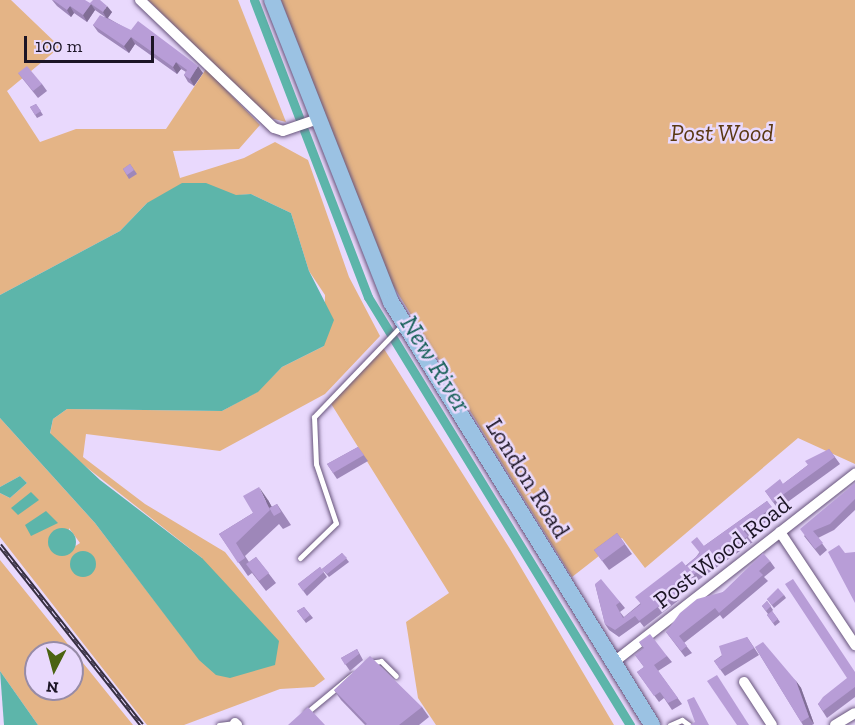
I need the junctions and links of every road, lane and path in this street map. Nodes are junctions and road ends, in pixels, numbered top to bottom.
1 (140, 0) edge
2 (272, 0) edge
3 (312, 122) junction
4 (398, 327) junction
5 (855, 474) edge
6 (780, 532) junction
7 (300, 558) dead end
8 (855, 645) edge
9 (614, 662) junction
10 (396, 676) dead end
11 (744, 682) dead end
12 (855, 713) edge
13 (301, 718) edge
14 (236, 724) edge
15 (219, 725) edge
16 (652, 725) edge
17 (670, 725) edge
18 (689, 725) edge
19 (772, 725) edge
20 (836, 725) edge

1 - 3 street
2 - 3 main road, London Road
3 - 4 main road, London Road
4 - 7 lane
4 - 9 main road, London Road
5 - 6 street, Post Wood Road
6 - 8 street
6 - 9 street, Post Wood Road
9 - 16 main road, London Road
10 - 13 lane
11 - 19 street
12 - 20 street
14 - 15 lane
17 - 18 lane

